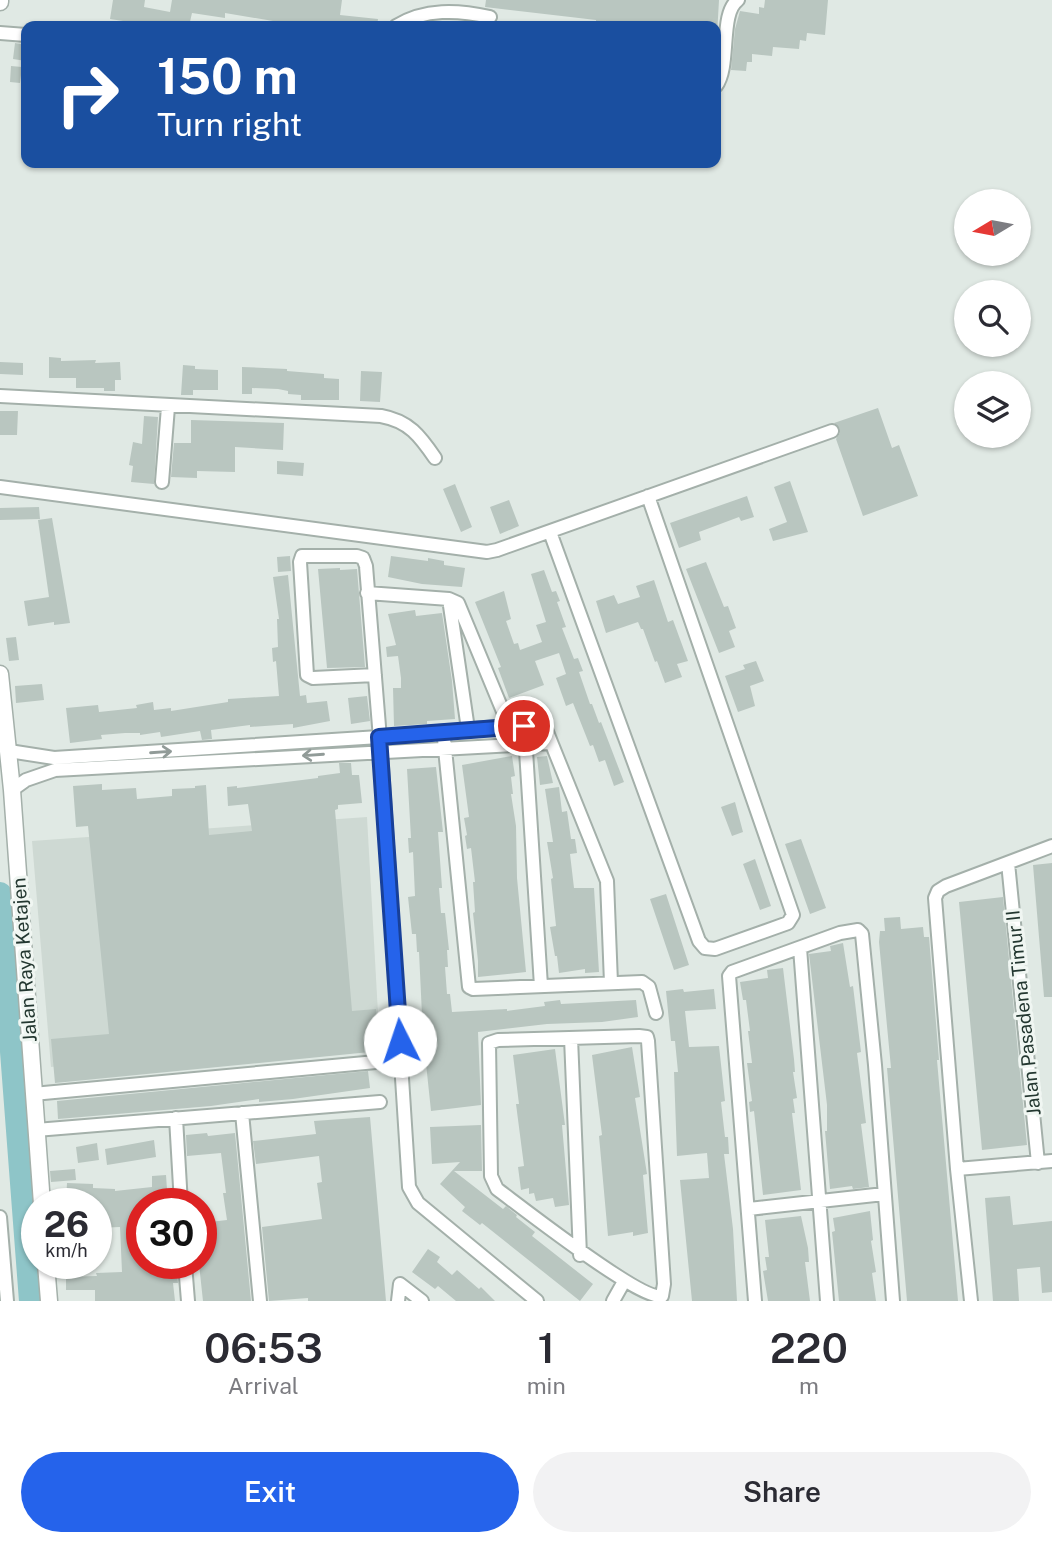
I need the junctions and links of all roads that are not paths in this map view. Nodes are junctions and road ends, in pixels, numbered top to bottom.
1 (738, 0) edge
2 (490, 17) dead end
3 (404, 21) edge
4 (0, 33) edge
5 (21, 35) edge
6 (721, 75) edge
7 (0, 396) edge
8 (168, 407) junction
9 (832, 431) dead end
10 (435, 458) dead end
11 (163, 482) dead end
12 (0, 487) edge
13 (648, 496) junction
14 (550, 532) junction
15 (367, 593) junction
16 (449, 599) junction
17 (0, 674) edge
18 (375, 675) junction
19 (2, 709) edge
20 (509, 726) junction
21 (524, 726) junction
22 (468, 729) junction
23 (444, 732) junction
24 (526, 743) junction
25 (551, 743) junction
26 (380, 744) junction
27 (445, 747) junction
28 (9, 751) junction
29 (55, 764) junction
30 (12, 790) junction
31 (1052, 846) edge
32 (1008, 863) junction
33 (800, 948) junction
34 (611, 983) junction
35 (541, 986) junction
36 (656, 1013) dead end
37 (572, 1038) junction
38 (376, 1062) dead end
39 (33, 1094) junction
40 (380, 1102) dead end
41 (242, 1113) junction
42 (176, 1118) junction
43 (36, 1130) junction
44 (1052, 1161) edge
45 (1038, 1163) junction
46 (957, 1169) junction
47 (41, 1188) edge
48 (180, 1188) edge
49 (884, 1194) junction
50 (819, 1202) junction
51 (749, 1209) junction
52 (0, 1217) edge
53 (580, 1255) junction
54 (47, 1279) edge
55 (186, 1279) edge
56 (622, 1285) junction
57 (7, 1301) edge
58 (49, 1301) edge
59 (187, 1301) edge
60 (260, 1301) edge
61 (398, 1301) edge
62 (422, 1301) edge
63 (537, 1301) edge
64 (613, 1301) edge
65 (755, 1301) edge
66 (827, 1301) edge
67 (893, 1301) edge
68 (971, 1301) edge

1 - 6 street
2 - 3 street
4 - 5 street
7 - 8 street
8 - 10 street
8 - 11 street
9 - 13 street
12 - 14 street
13 - 14 street
13 - 14 street
15 - 16 street
15 - 18 street
15 - 18 street
16 - 20 street
16 - 22 street
17 - 19 street, Jalan Raya Ketajen
18 - 26 street
19 - 28 street, Jalan Raya Ketajen
20 - 21 street
20 - 22 street
21 - 24 street
21 - 25 street
22 - 23 street
23 - 26 street
23 - 27 street
24 - 25 street
24 - 27 street
24 - 35 street
25 - 34 street
26 - 27 street
26 - 29 street
26 - 63 street
27 - 35 street
28 - 29 street
28 - 30 street, Jalan Raya Ketajen
29 - 30 street
30 - 39 street, Jalan Raya Ketajen
31 - 32 street
32 - 45 street, Jalan Pasadena Timur II
32 - 46 street
33 - 49 street
33 - 50 street
33 - 51 street
34 - 35 street
34 - 36 street
37 - 53 street
37 - 53 street
37 - 56 street
38 - 39 street
39 - 43 street, Jalan Raya Ketajen
40 - 41 street
41 - 42 street
41 - 60 street
42 - 43 street
42 - 48 street
43 - 47 street, Jalan Raya Ketajen
44 - 45 street
45 - 46 street
46 - 68 street
49 - 50 street
49 - 67 street
50 - 51 street
50 - 66 street
51 - 65 street
52 - 57 street
53 - 56 street
54 - 58 street
55 - 59 street
56 - 64 street
61 - 62 street

